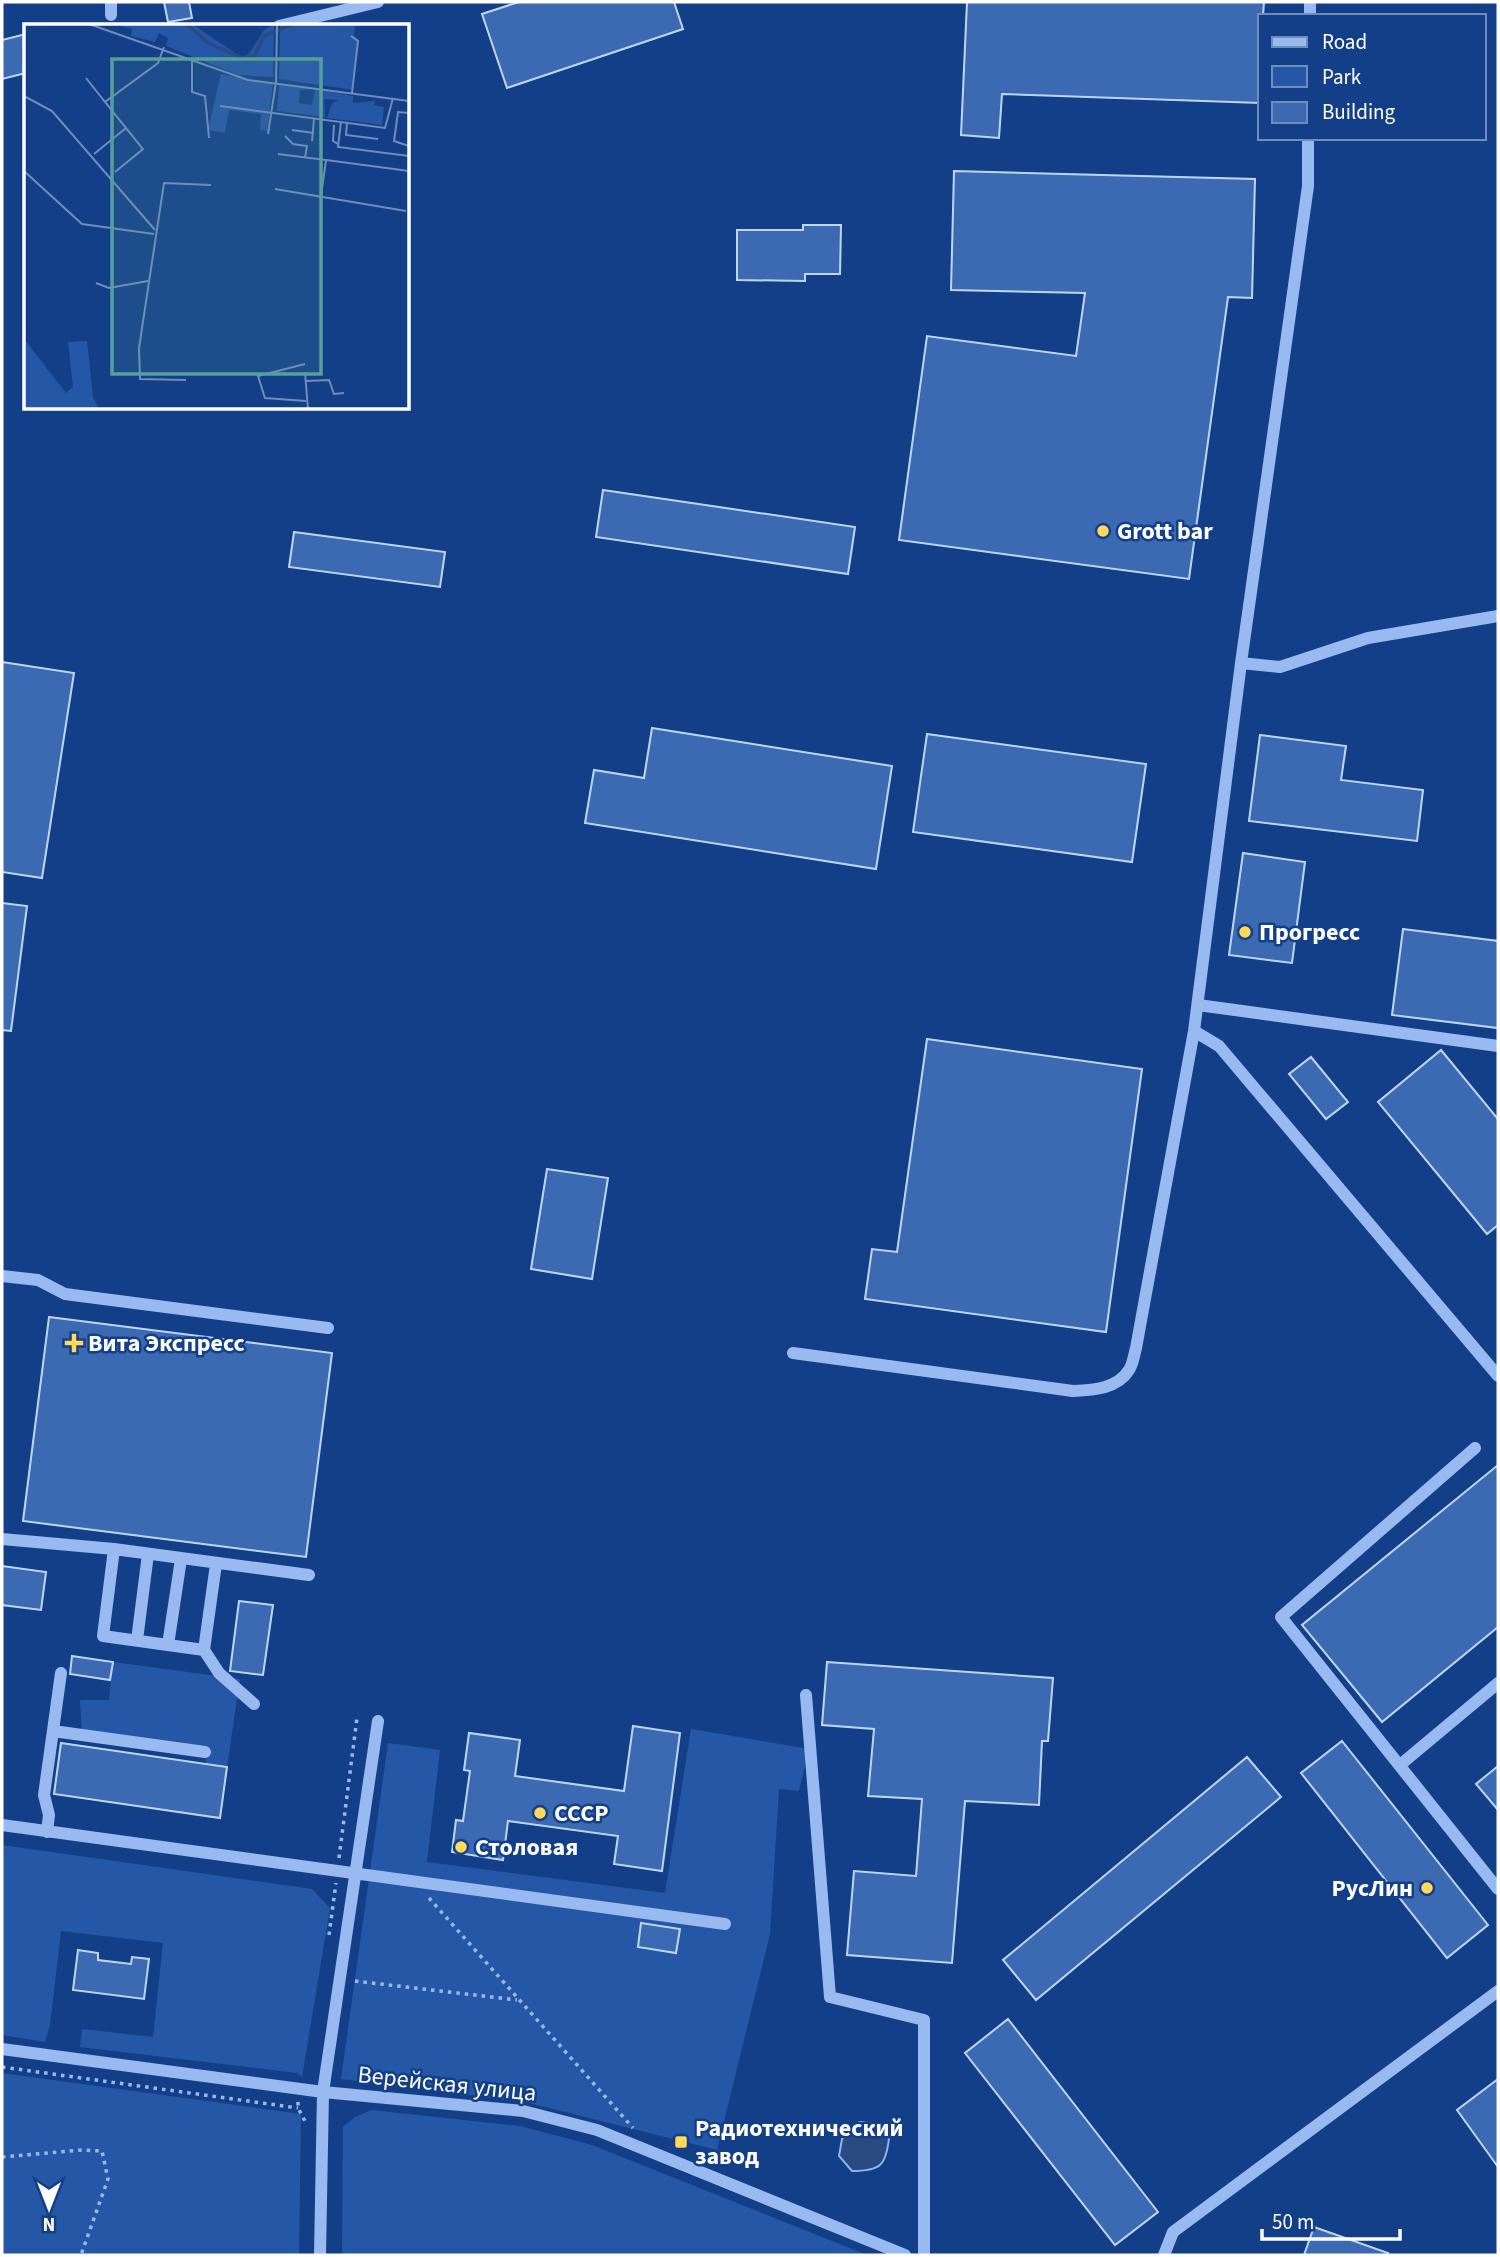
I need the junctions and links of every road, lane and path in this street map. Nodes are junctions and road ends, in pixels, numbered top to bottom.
1 (378, 2) edge
2 (287, 24) edge
3 (1308, 140) edge
4 (1498, 616) edge
5 (1241, 663) junction
6 (1198, 1005) junction
7 (1194, 1031) junction
8 (1498, 1046) edge
9 (2, 1276) edge
10 (328, 1328) dead end
11 (793, 1353) dead end
12 (1498, 1376) edge
13 (1475, 1448) dead end
14 (2, 1539) edge
15 (114, 1549) junction
16 (148, 1555) junction
17 (181, 1559) junction
18 (216, 1564) junction
19 (309, 1575) dead end
20 (137, 1640) junction
21 (168, 1645) junction
22 (204, 1650) junction
23 (61, 1673) dead end
24 (1498, 1683) edge
25 (806, 1695) dead end
26 (254, 1704) dead end
27 (377, 1721) dead end
28 (53, 1731) junction
29 (205, 1752) dead end
30 (1400, 1765) junction
31 (2, 1825) edge
32 (47, 1832) junction
33 (353, 1875) junction
34 (416, 1883) junction
35 (1498, 1889) edge
36 (725, 1924) dead end
37 (339, 1979) junction
38 (1498, 1991) edge
39 (520, 2000) junction
40 (2, 2049) edge
41 (2, 2067) edge
42 (323, 2092) junction
43 (298, 2108) dead end
44 (638, 2134) dead end
45 (2, 2157) edge
46 (81, 2255) edge
47 (320, 2255) edge
48 (905, 2255) edge
49 (924, 2255) edge
50 (1164, 2255) edge

1 - 2 street
3 - 5 street
4 - 5 street
5 - 6 street
6 - 7 street
6 - 8 street
7 - 11 street
7 - 12 street
9 - 10 street
13 - 30 street
14 - 15 street
15 - 16 street
15 - 20 street
16 - 17 street
16 - 20 street
17 - 18 street
17 - 21 street
18 - 19 street
18 - 22 street
20 - 21 street
21 - 22 street
22 - 26 street
23 - 28 street
24 - 30 street
25 - 49 street
27 - 33 street
28 - 29 street
28 - 32 street
30 - 35 street
31 - 32 street
32 - 33 street
33 - 34 street
33 - 37 street
34 - 36 street
34 - 39 path
37 - 39 path
37 - 42 street
38 - 50 street
39 - 44 path
40 - 42 street, Верейская улица
41 - 43 path
42 - 47 street
42 - 48 street, Верейская улица
45 - 46 path

